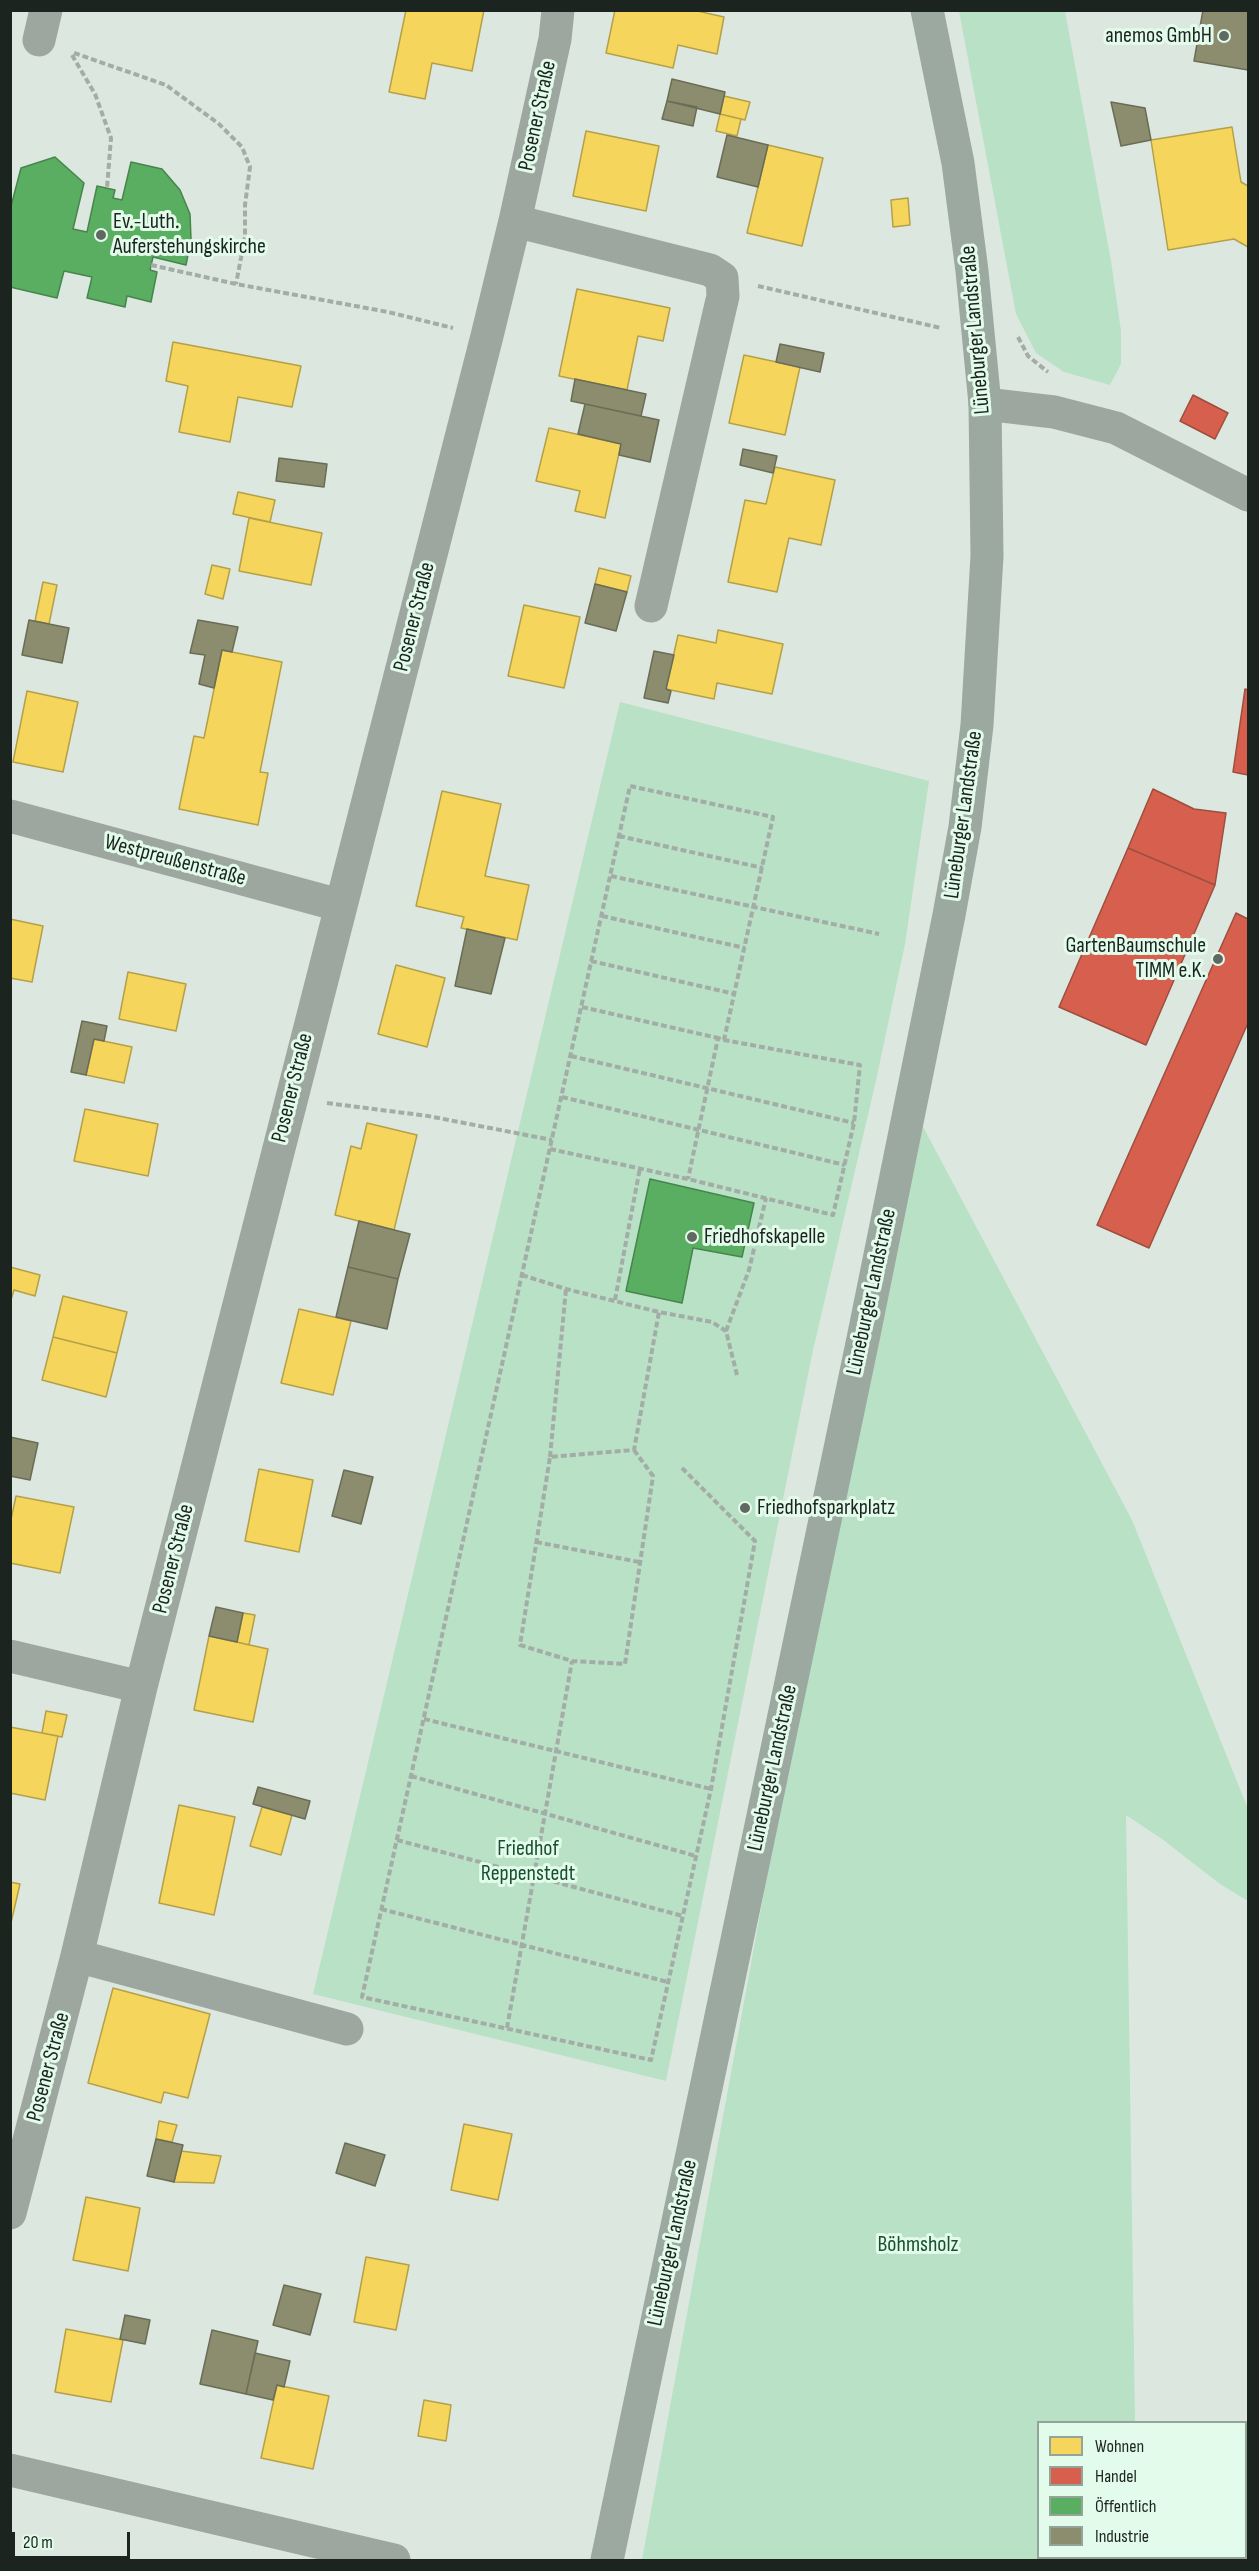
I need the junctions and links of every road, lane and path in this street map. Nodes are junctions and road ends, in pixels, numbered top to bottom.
1 (558, 10) edge
2 (927, 10) edge
3 (106, 188) dead end
4 (515, 221) junction
5 (151, 264) dead end
6 (722, 278) junction
7 (236, 284) junction
8 (944, 318) dead end
9 (1014, 331) dead end
10 (487, 336) junction
11 (1051, 375) dead end
12 (985, 404) junction
13 (1248, 495) edge
14 (651, 606) dead end
15 (10, 816) edge
16 (620, 836) junction
17 (763, 868) junction
18 (611, 876) junction
19 (339, 905) junction
20 (754, 906) junction
21 (602, 916) junction
22 (879, 933) dead end
23 (745, 948) junction
24 (591, 961) junction
25 (735, 994) junction
26 (582, 1006) junction
27 (718, 1038) junction
28 (724, 1040) junction
29 (571, 1056) junction
30 (707, 1089) junction
31 (291, 1098) junction
32 (562, 1098) junction
33 (854, 1124) junction
34 (698, 1130) junction
35 (552, 1140) junction
36 (550, 1149) junction
37 (846, 1165) junction
38 (640, 1168) junction
39 (688, 1179) junction
40 (766, 1198) junction
41 (522, 1275) junction
42 (566, 1289) junction
43 (615, 1300) junction
44 (659, 1312) junction
45 (726, 1330) junction
46 (738, 1375) dead end
47 (634, 1450) junction
48 (550, 1457) junction
49 (682, 1468) dead end
50 (536, 1542) junction
51 (639, 1562) junction
52 (10, 1656) edge
53 (572, 1661) junction
54 (141, 1687) junction
55 (424, 1719) junction
56 (556, 1751) junction
57 (411, 1776) junction
58 (711, 1789) junction
59 (545, 1814) junction
60 (397, 1840) junction
61 (696, 1856) junction
62 (534, 1877) junction
63 (381, 1909) junction
64 (683, 1916) junction
65 (522, 1946) junction
66 (77, 1956) junction
67 (668, 1982) junction
68 (507, 2028) junction
69 (347, 2029) dead end
70 (10, 2213) edge
71 (10, 2470) edge
72 (394, 2560) edge
73 (607, 2560) edge

1 - 4 street, Posener Straße
2 - 12 main road, Lüneburger Landstraße
3 - 7 path
4 - 6 street
4 - 10 street, Posener Straße
5 - 7 path
6 - 8 path
6 - 14 street
7 - 10 path
9 - 11 path
10 - 19 street, Posener Straße
12 - 13 street
12 - 73 main road, Lüneburger Landstraße
15 - 19 street, Westpreußenstraße
16 - 17 path
16 - 17 path
16 - 18 path
17 - 20 path
18 - 20 path
18 - 21 path
19 - 31 street, Posener Straße
20 - 22 path
20 - 23 path
21 - 23 path
21 - 24 path
23 - 25 path
24 - 25 path
24 - 26 path
25 - 28 path
26 - 27 path
26 - 29 path
27 - 28 path
27 - 30 path
28 - 33 path
29 - 30 path
29 - 32 path
30 - 33 path
30 - 34 path
31 - 35 path
31 - 54 street, Posener Straße
32 - 34 path
32 - 35 path
33 - 37 path
34 - 37 path
34 - 39 path
35 - 36 path
36 - 38 path
36 - 41 path
37 - 40 path
38 - 39 path
38 - 43 path
39 - 40 path
40 - 45 path
41 - 42 path
41 - 55 path
42 - 43 path
42 - 48 path
43 - 44 path
44 - 45 path
44 - 47 path
45 - 46 path
47 - 48 path
47 - 51 path
48 - 50 path
49 - 58 path
50 - 51 path
50 - 53 path
51 - 53 path
52 - 54 street
53 - 56 path
54 - 66 street, Posener Straße
55 - 56 path
55 - 57 path
56 - 58 path
56 - 59 path
57 - 59 path
57 - 60 path
58 - 61 path
59 - 61 path
59 - 62 path
60 - 62 path
60 - 63 path
61 - 64 path
62 - 64 path
62 - 65 path
63 - 65 path
63 - 68 path
64 - 67 path
65 - 67 path
65 - 68 path
66 - 69 street
66 - 70 street, Posener Straße
67 - 68 path
71 - 72 street

